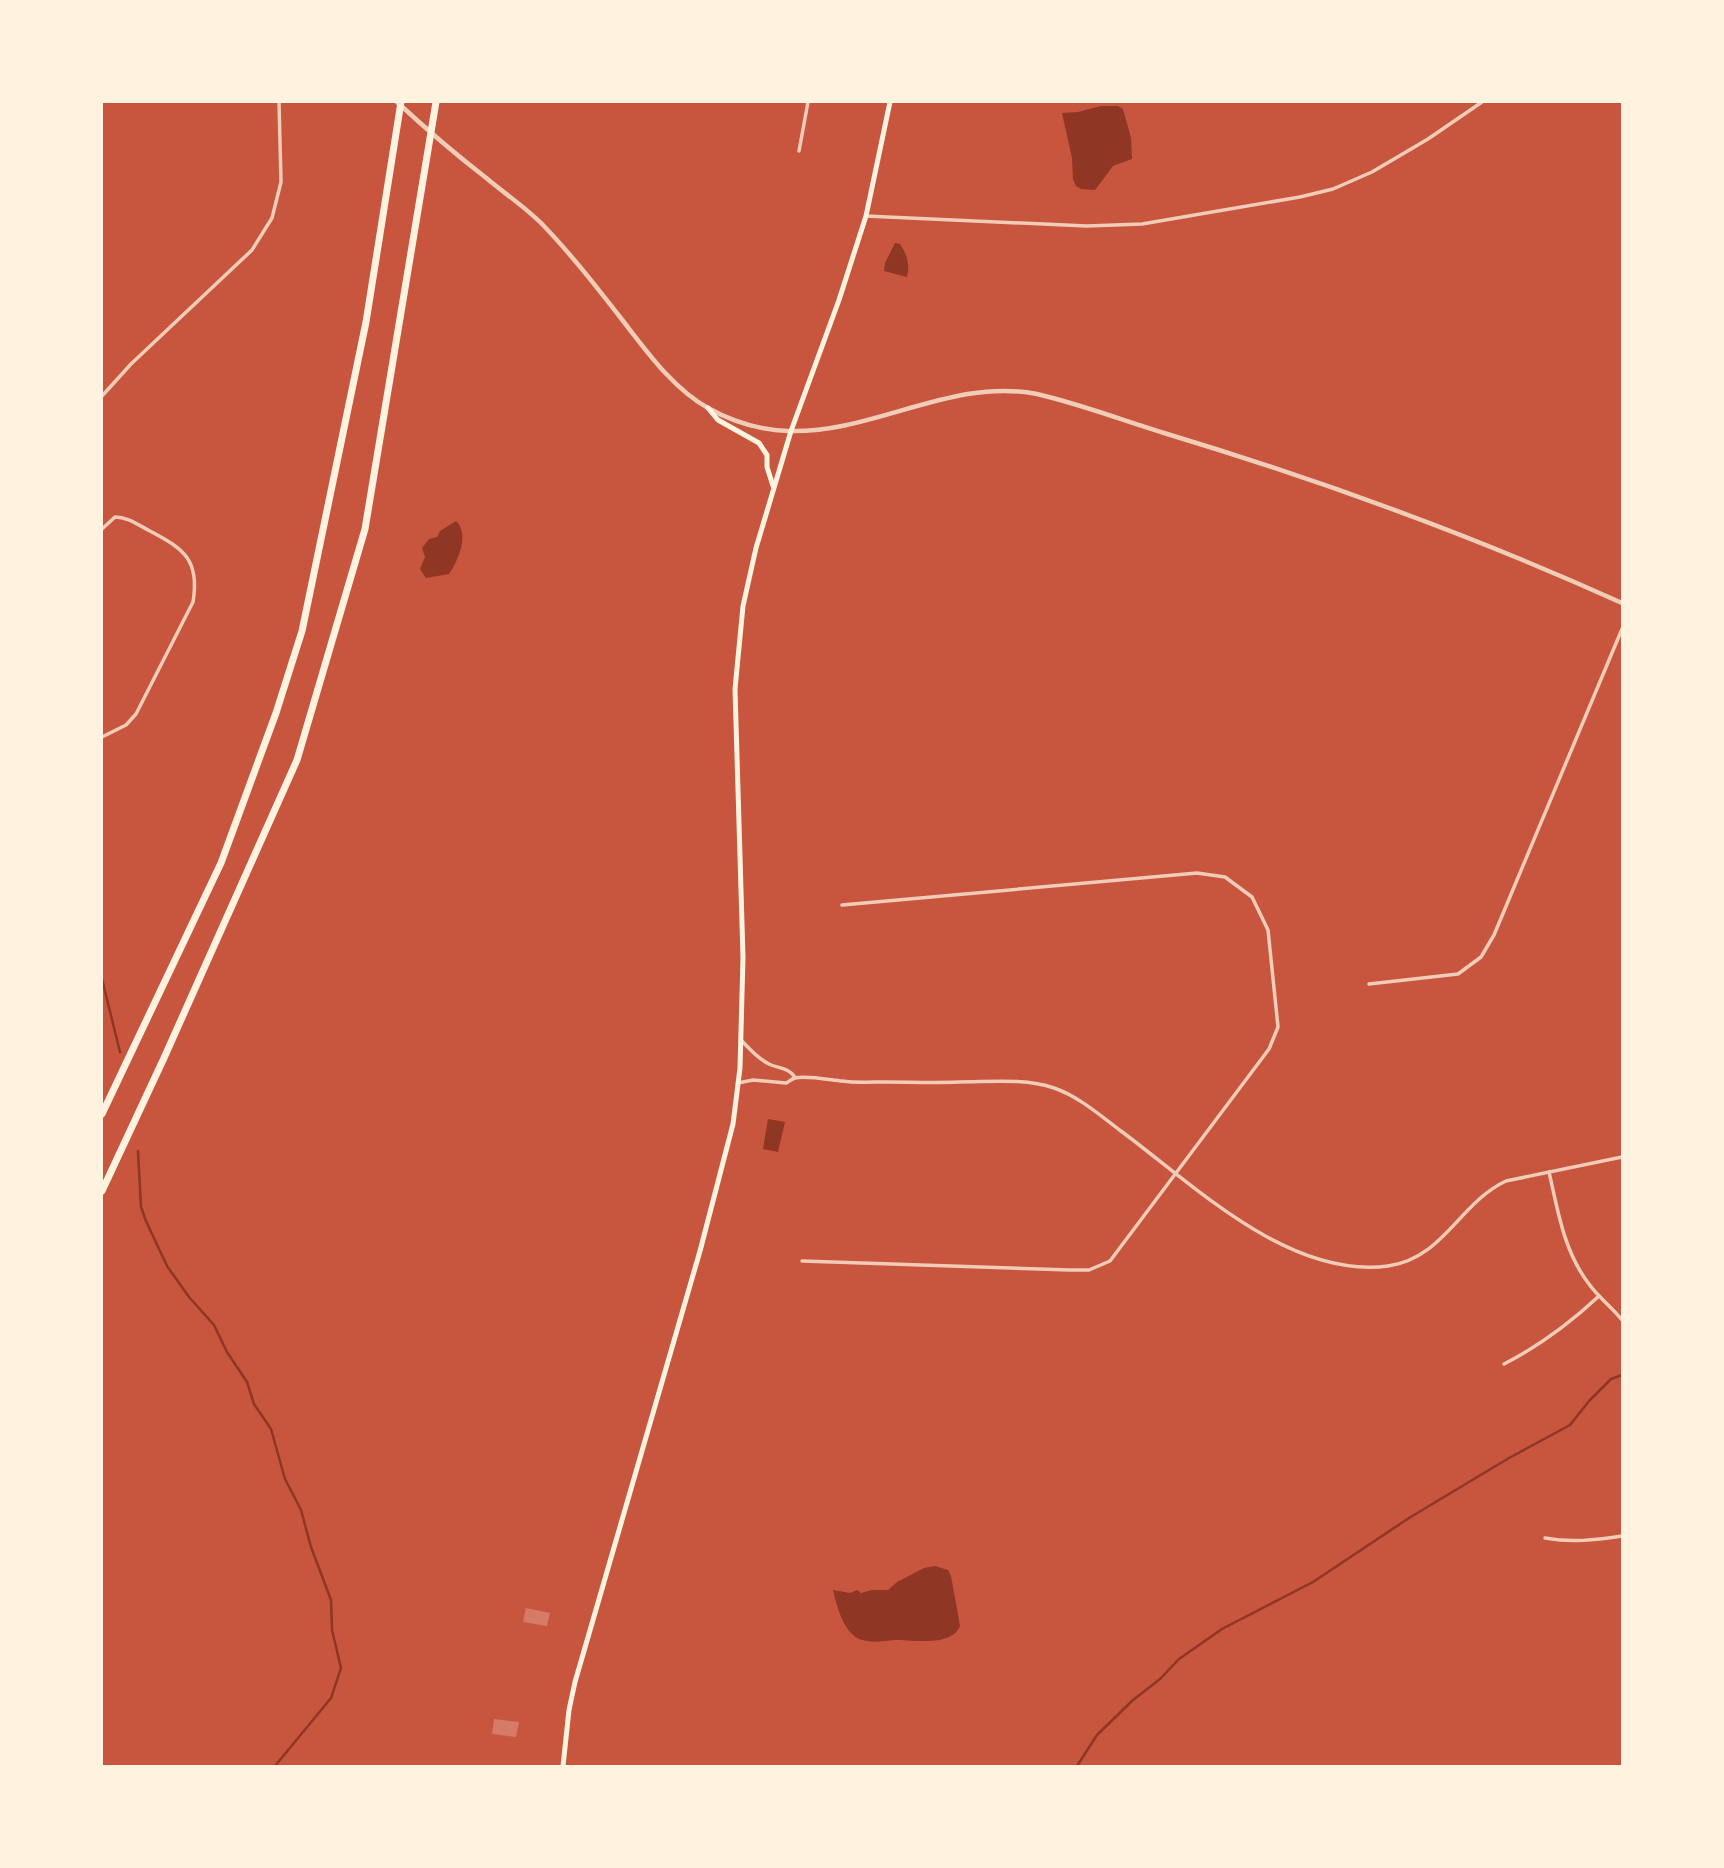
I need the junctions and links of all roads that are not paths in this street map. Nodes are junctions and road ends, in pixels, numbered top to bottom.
1 (279, 102) edge
2 (399, 102) edge
3 (436, 102) edge
4 (802, 102) edge
5 (808, 102) edge
6 (890, 102) edge
7 (1482, 102) edge
8 (799, 152) dead end
9 (866, 216) junction
10 (102, 396) edge
11 (708, 408) junction
12 (791, 431) junction
13 (774, 486) junction
14 (102, 529) edge
15 (1622, 603) edge
16 (1622, 629) edge
17 (102, 737) edge
18 (842, 905) dead end
19 (1369, 984) dead end
20 (741, 1039) junction
21 (795, 1077) junction
22 (738, 1083) junction
23 (102, 1114) edge
24 (1622, 1157) edge
25 (1549, 1171) junction
26 (1177, 1174) junction
27 (102, 1191) edge
28 (802, 1261) dead end
29 (1599, 1296) junction
30 (1622, 1320) edge
31 (1504, 1364) dead end
32 (1622, 1536) edge
33 (1545, 1538) dead end
34 (563, 1766) edge

1 - 10 street
2 - 11 street
2 - 23 highway
3 - 27 highway
4 - 5 street
5 - 8 street
6 - 9 main road
7 - 9 street
9 - 12 main road
11 - 12 street
11 - 13 main road
12 - 13 main road
12 - 15 street
13 - 20 main road
14 - 17 street
16 - 19 street
18 - 26 street
20 - 21 street
20 - 22 main road
21 - 22 street
21 - 26 street
22 - 34 main road
24 - 25 street
25 - 26 street
25 - 29 street
26 - 28 street
29 - 30 street
29 - 31 street
32 - 33 street

